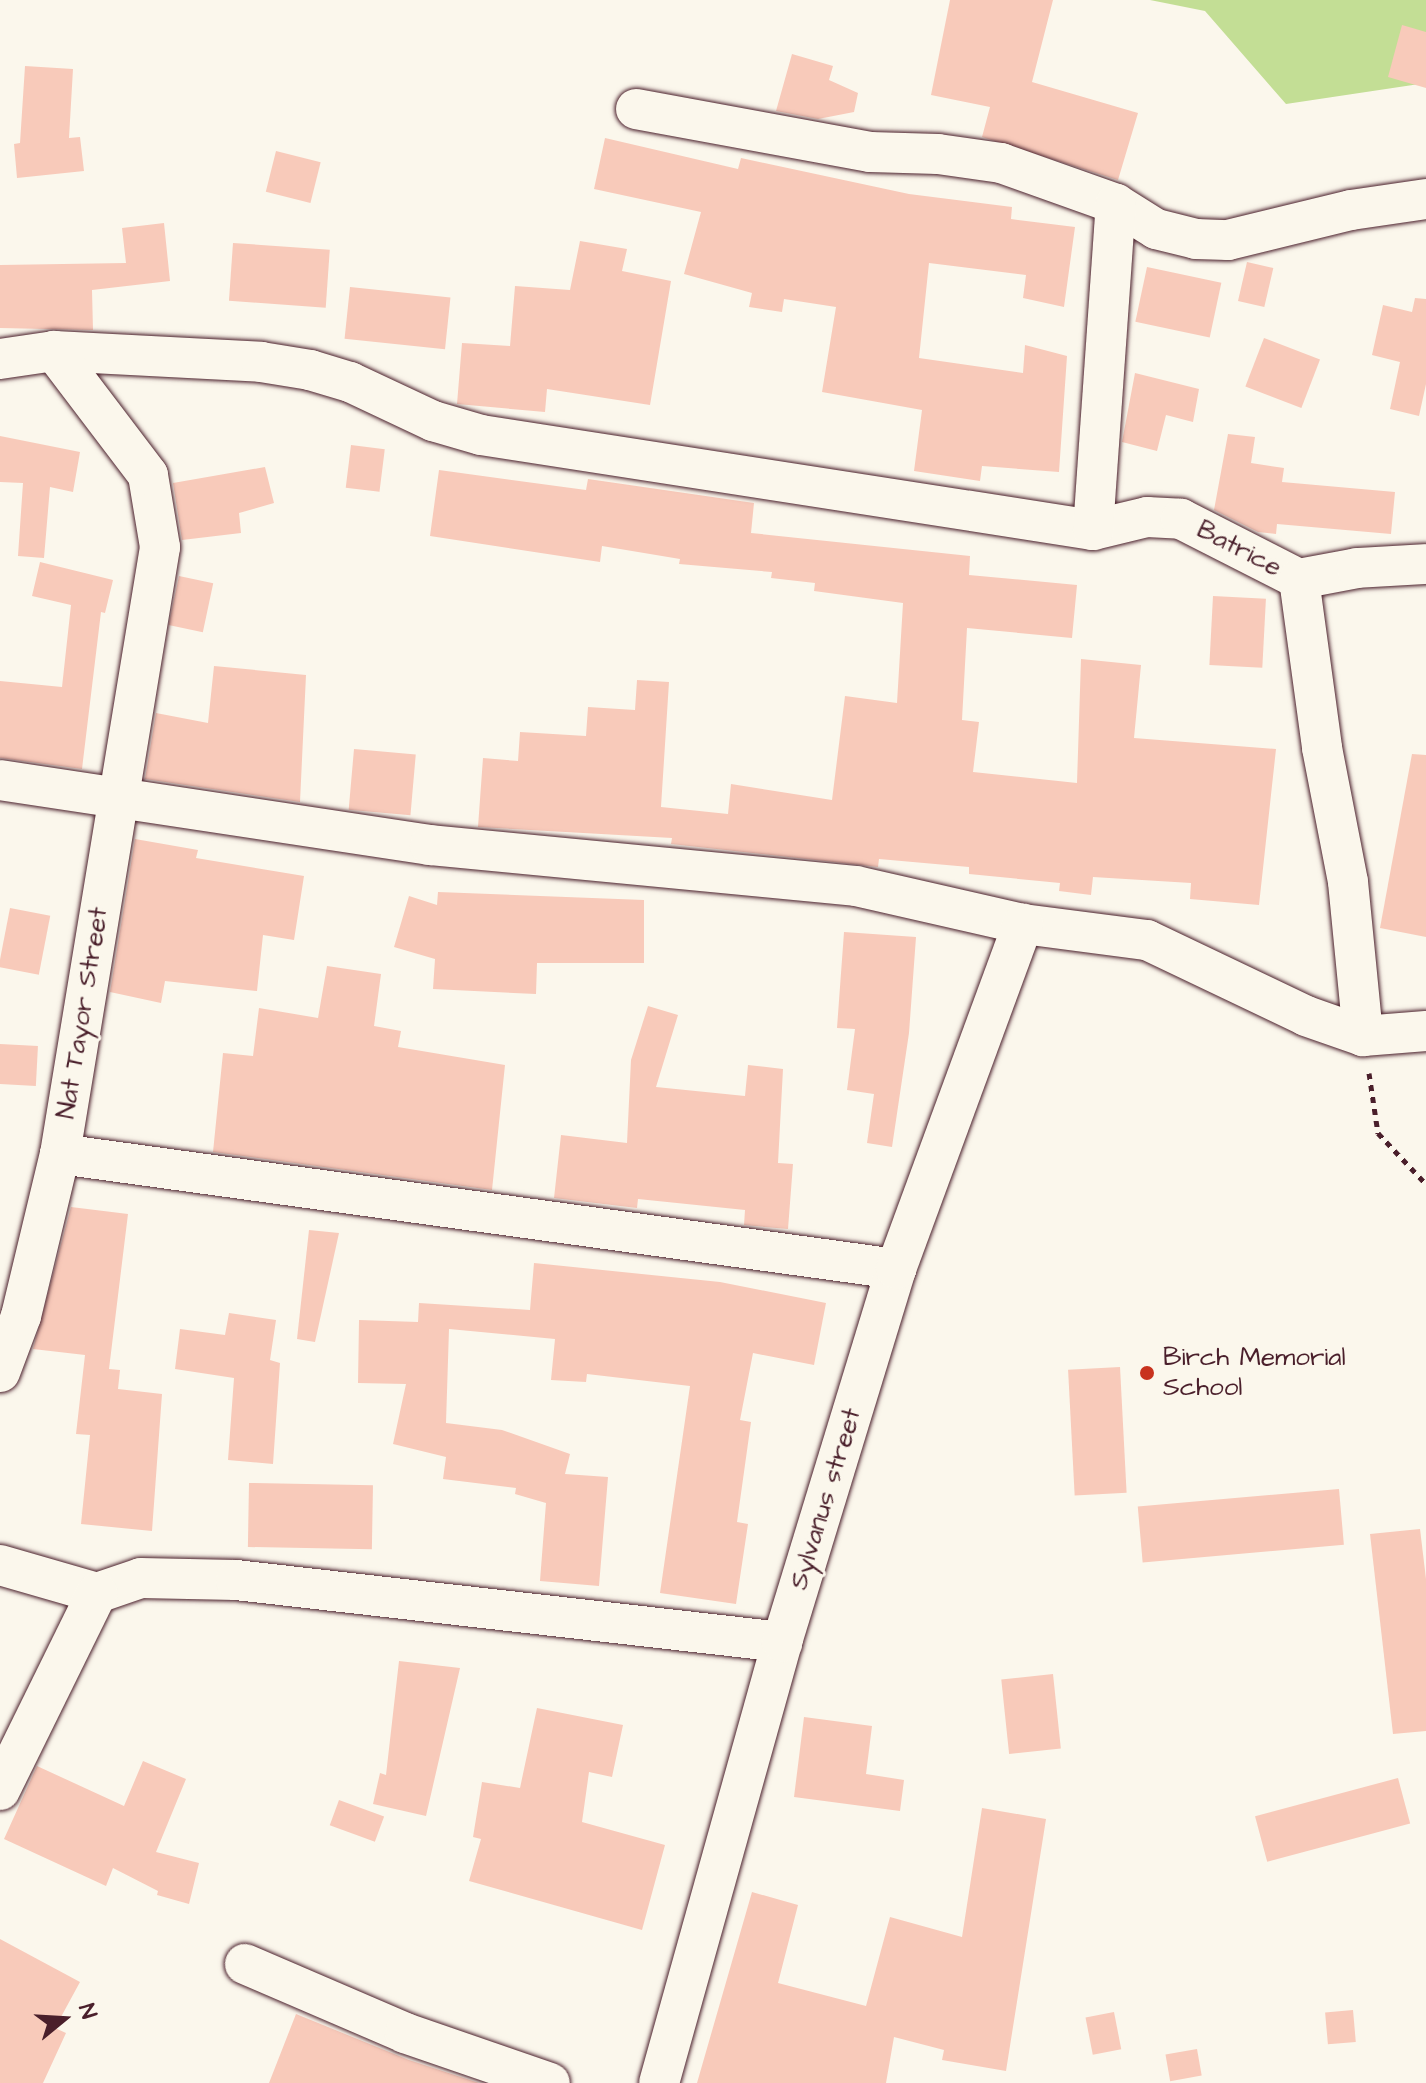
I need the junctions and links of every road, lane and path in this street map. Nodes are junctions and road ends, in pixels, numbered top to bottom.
1 (636, 109) dead end
2 (1426, 199) edge
3 (1116, 204) junction
4 (54, 351) junction
5 (0, 359) edge
6 (1093, 530) junction
7 (1426, 564) edge
8 (1299, 579) junction
9 (0, 780) edge
10 (116, 802) junction
11 (1023, 924) junction
12 (1426, 1031) edge
13 (1363, 1036) junction
14 (60, 1154) junction
15 (1426, 1184) edge
16 (896, 1269) junction
17 (0, 1372) edge
18 (0, 1565) edge
19 (97, 1593) junction
20 (782, 1642) junction
21 (0, 1790) edge
22 (245, 1964) dead end
23 (550, 2083) edge
24 (659, 2083) edge

1 - 3 street
2 - 3 street
3 - 6 street
4 - 5 street
4 - 6 street
4 - 10 street, Nat Tayor Street
6 - 8 street, Batrice
7 - 8 street
8 - 13 street, Batrice
9 - 10 street
10 - 11 street
10 - 14 street, Nat Tayor Street
11 - 13 street
11 - 16 street, Sylvanus street
12 - 13 street
13 - 15 path
14 - 16 street
14 - 17 street, Nat Tayor Street
16 - 20 street, Sylvanus street
18 - 19 street
19 - 20 street
19 - 21 street
20 - 24 street, Sylvanus street
22 - 23 street

